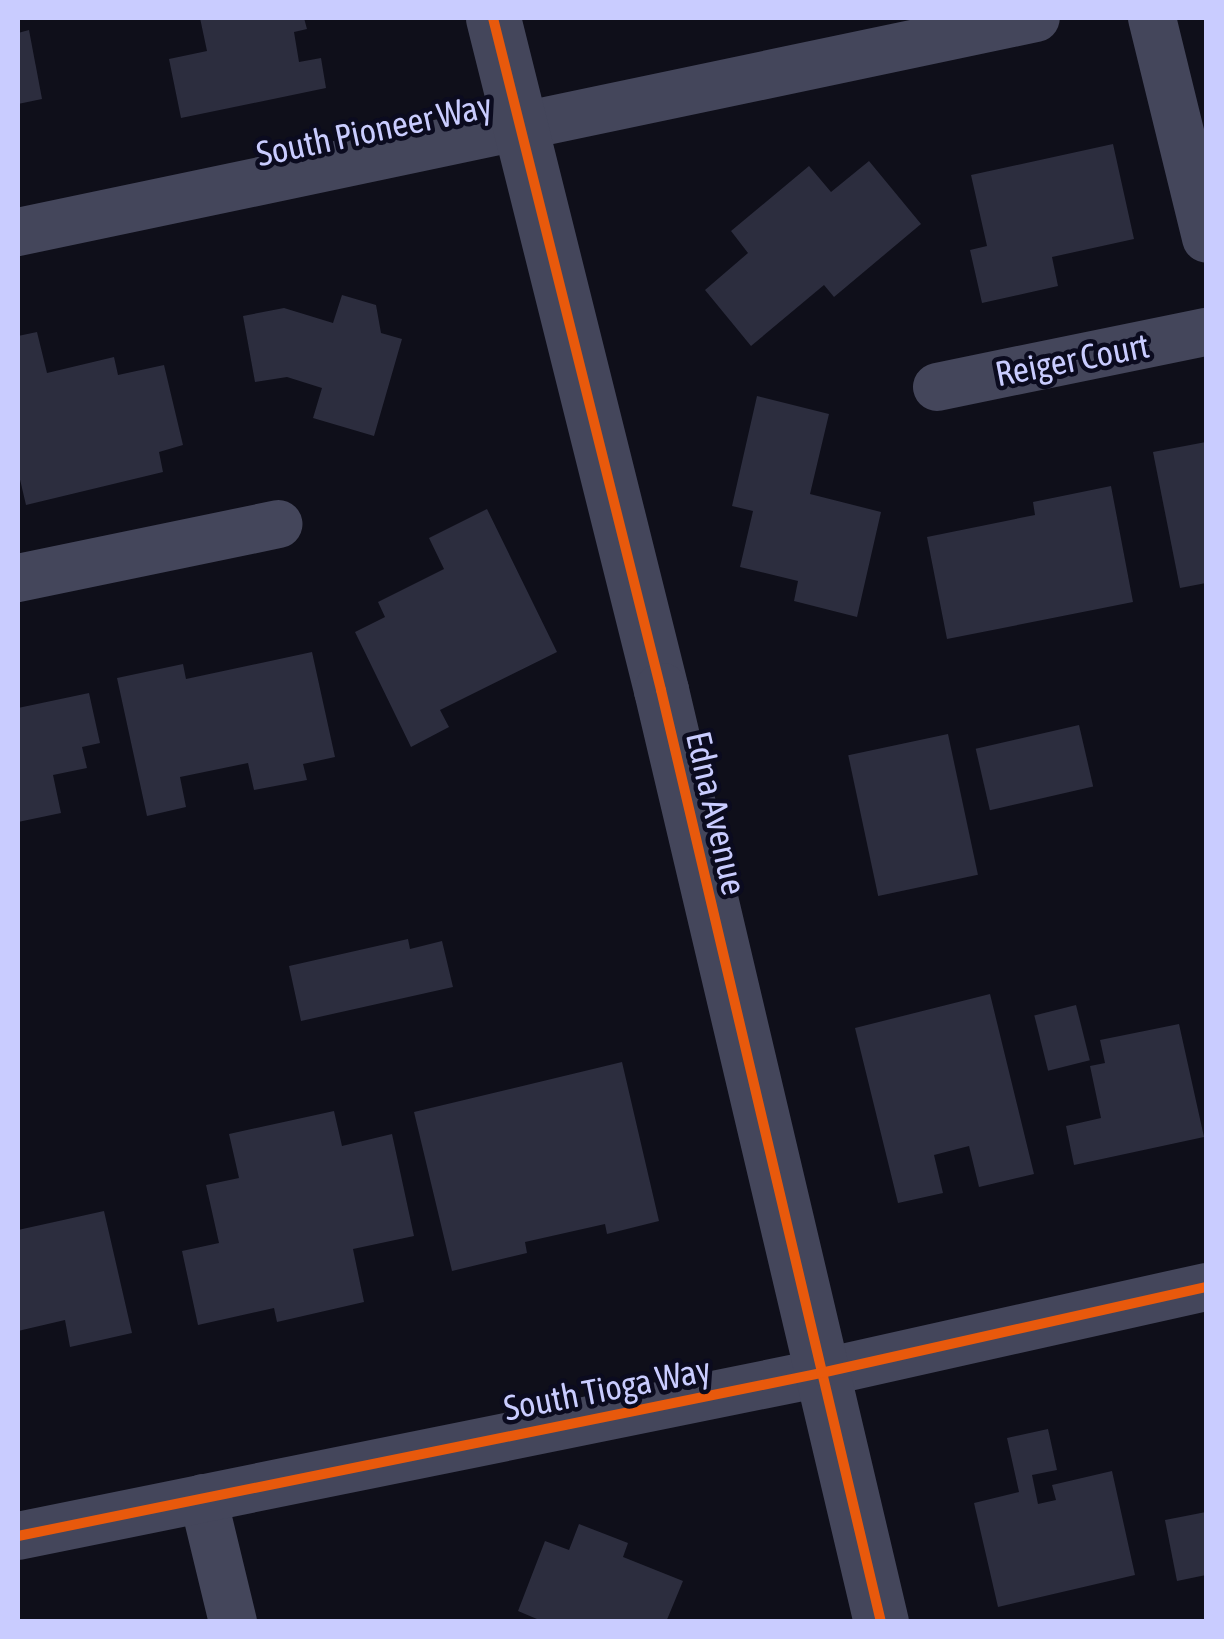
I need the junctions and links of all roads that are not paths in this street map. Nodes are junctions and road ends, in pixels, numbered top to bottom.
1 (493, 18) edge
2 (1036, 18) edge
3 (1152, 18) edge
4 (521, 126) junction
5 (18, 232) edge
6 (1206, 238) edge
7 (1206, 332) edge
8 (938, 386) dead end
9 (278, 524) dead end
10 (18, 578) edge
11 (1206, 1286) edge
12 (820, 1373) junction
13 (204, 1498) junction
14 (18, 1536) edge
15 (233, 1622) edge
16 (880, 1622) edge

1 - 4 street, Edna Avenue
2 - 4 street, South Pioneer Way
3 - 6 street
4 - 5 street, South Pioneer Way
4 - 12 street, Edna Avenue
7 - 8 street, Reiger Court
9 - 10 street
11 - 12 street, South Tioga Way
12 - 13 street, South Tioga Way
12 - 16 street, Edna Avenue
13 - 14 street, South Tioga Way
13 - 15 street

